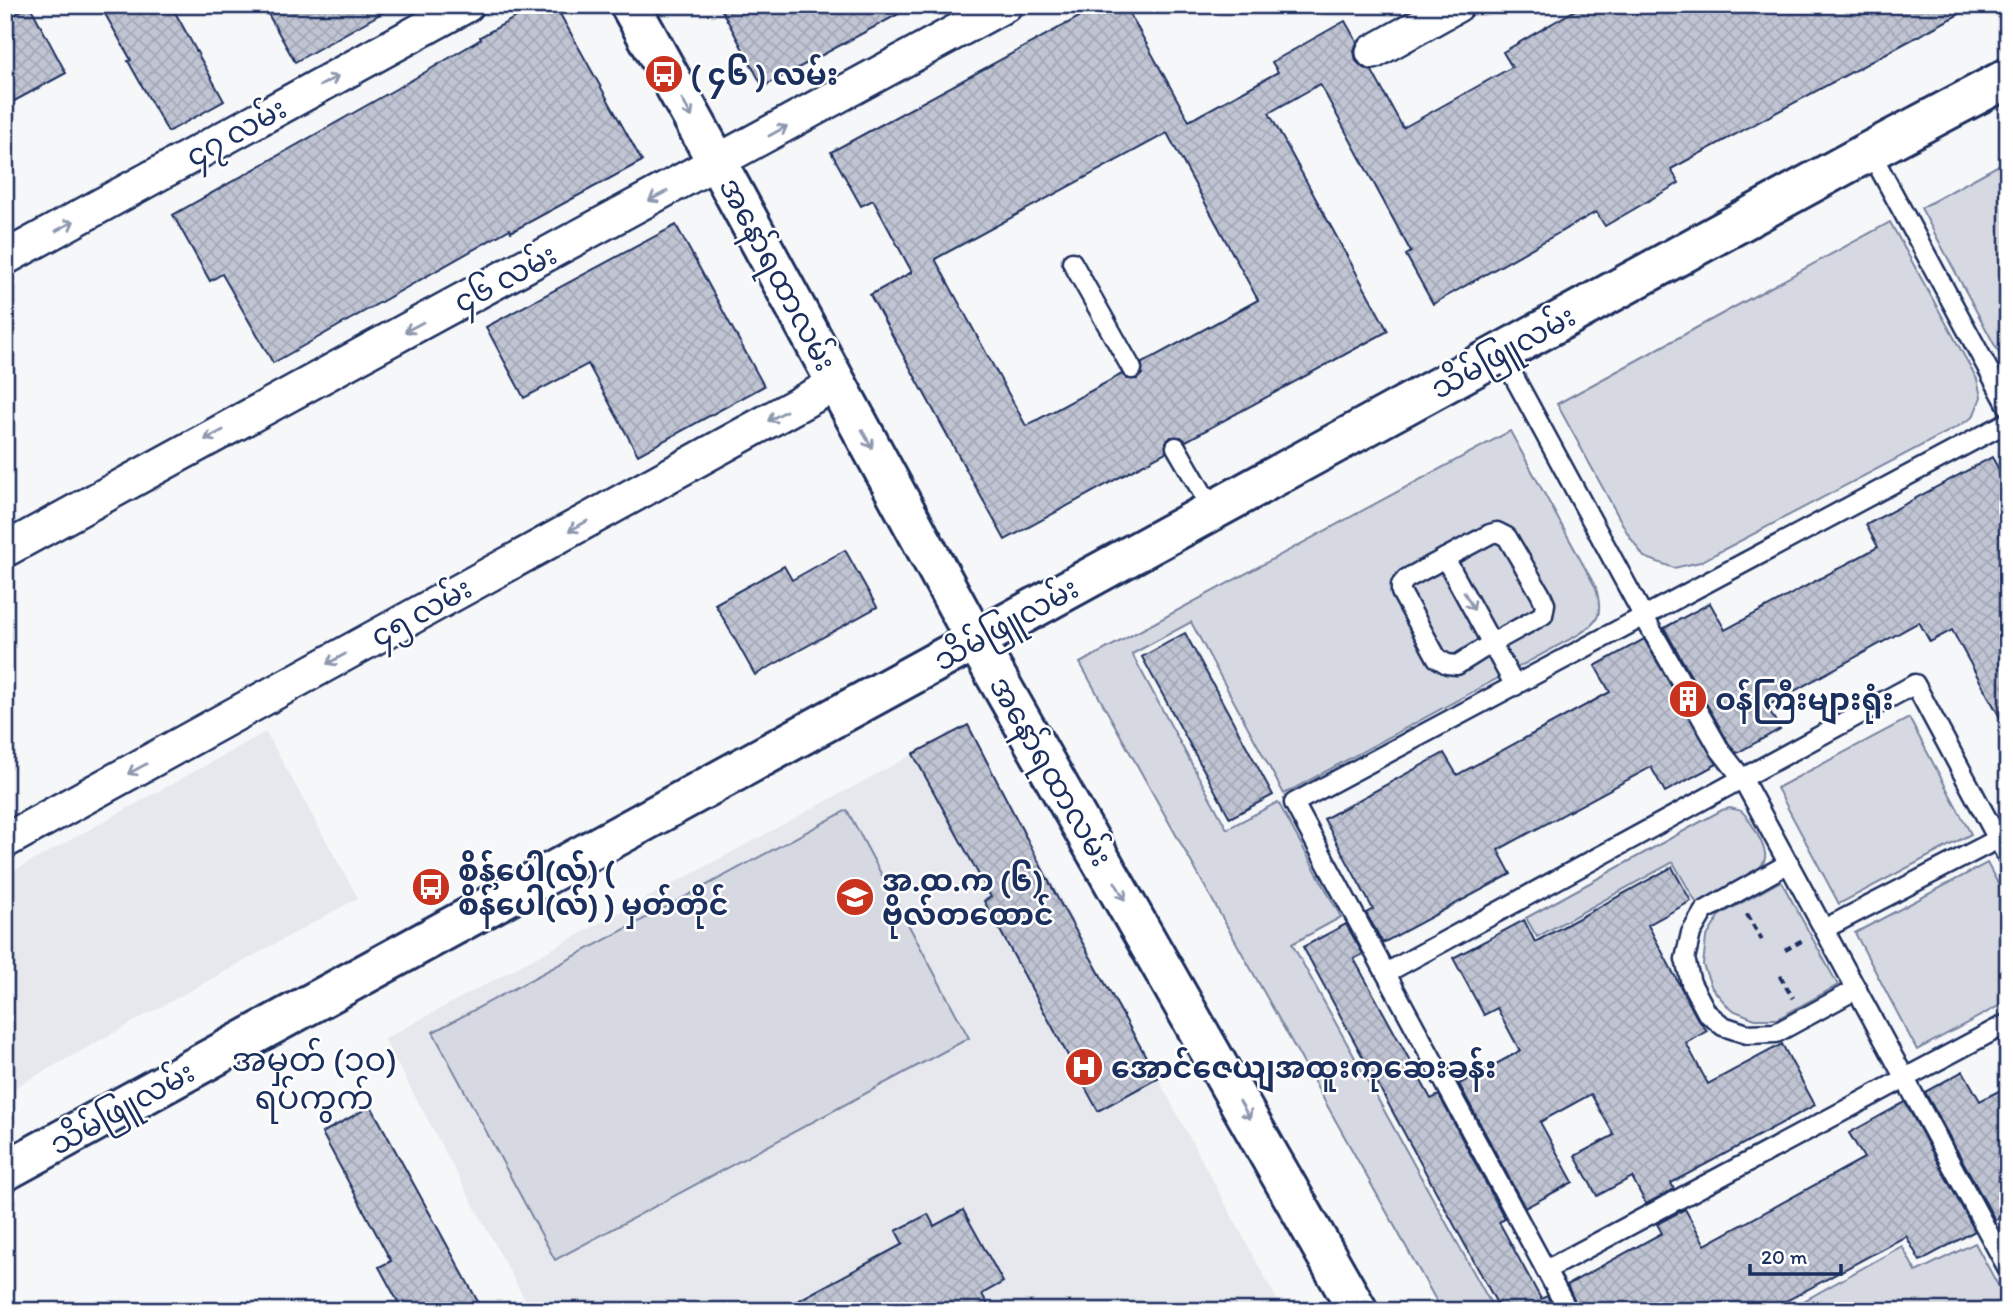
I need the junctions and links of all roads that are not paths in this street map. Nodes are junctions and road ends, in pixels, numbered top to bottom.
1 (467, 5) edge
2 (630, 5) edge
3 (1005, 5) edge
4 (1457, 5) edge
5 (1373, 52) dead end
6 (2008, 78) edge
7 (1870, 150) junction
8 (718, 164) junction
9 (5, 258) edge
10 (1072, 262) dead end
11 (1501, 353) junction
12 (1132, 369) dead end
13 (837, 383) junction
14 (2008, 407) edge
15 (2008, 422) edge
16 (1176, 447) dead end
17 (1213, 511) junction
18 (5, 550) edge
19 (1445, 558) junction
20 (1644, 617) junction
21 (976, 641) junction
22 (1492, 643) junction
23 (1515, 686) junction
24 (1742, 778) junction
25 (1998, 839) junction
26 (5, 841) edge
27 (2008, 858) edge
28 (1789, 863) junction
29 (1824, 929) junction
30 (1386, 973) junction
31 (1857, 989) junction
32 (2008, 1023) edge
33 (1905, 1078) junction
34 (5, 1171) edge
35 (2008, 1269) edge
36 (1546, 1270) junction
37 (1358, 1311) edge
38 (1568, 1311) edge

9 -> 1 street, ၄၇ လမ်း
2 -> 8 main road, အနော်ရထာလမ်း
8 -> 3 street, ၄၆ လမ်း
4 - 5 street
6 - 7 main road, သိမ်ဖြူလမ်း
7 - 11 main road, သိမ်ဖြူလမ်း
7 - 14 lane
8 - 13 main road, အနော်ရထာလမ်း
8 -> 18 street, ၄၆ လမ်း
10 - 12 lane
11 - 17 main road, သိမ်ဖြူလမ်း
11 - 20 lane
13 -> 21 main road, အနော်ရထာလမ်း
13 -> 26 street, ၄၅ လမ်း
15 - 20 lane
16 - 17 lane
17 - 21 main road, သိမ်ဖြူလမ်း
19 -> 22 lane
19 - 22 lane
19 - 22 lane
20 - 23 lane
20 - 24 lane
21 - 34 main road, သိမ်ဖြူလမ်း
21 -> 37 main road, အနော်ရထာလမ်း
22 - 23 lane
23 - 30 lane
24 - 25 lane
24 - 28 lane
24 - 30 lane
25 - 27 lane
25 - 29 lane
28 - 29 lane
28 - 31 lane
29 - 31 lane
30 - 36 lane
31 - 33 lane
32 - 33 lane
33 - 35 lane
33 - 36 lane
36 - 38 lane

